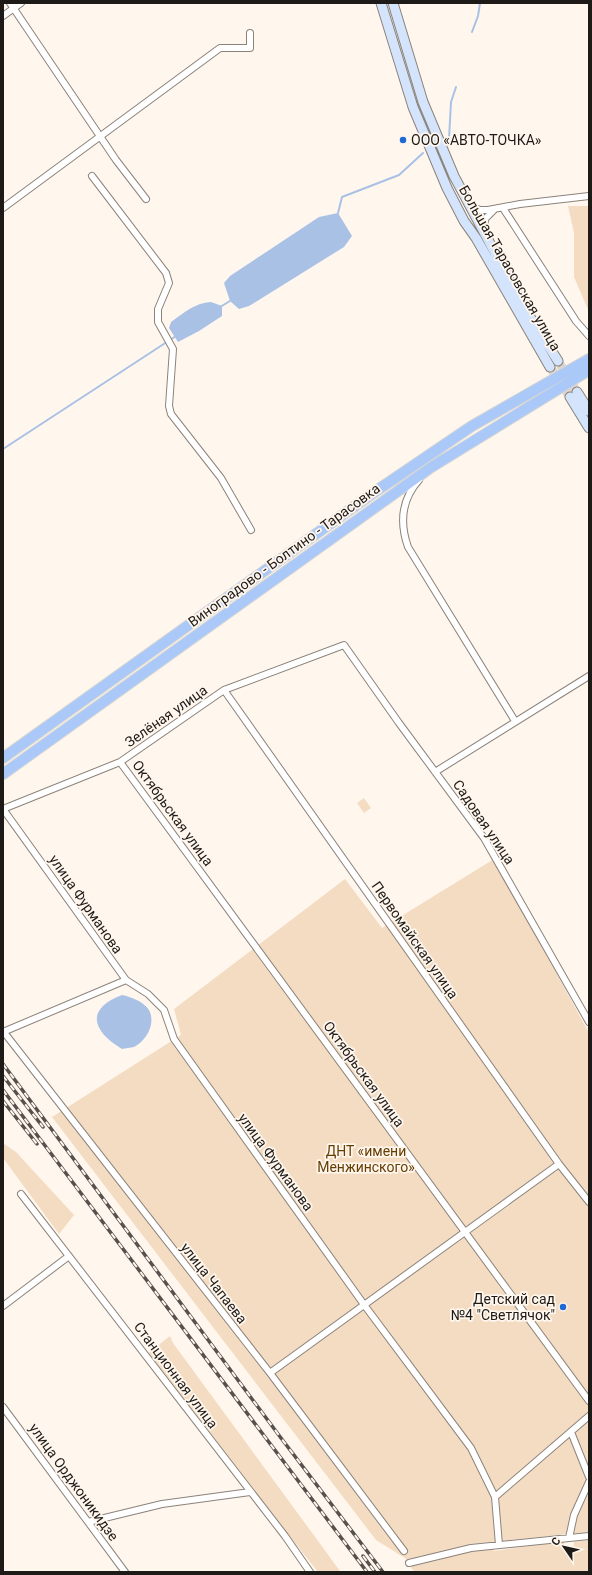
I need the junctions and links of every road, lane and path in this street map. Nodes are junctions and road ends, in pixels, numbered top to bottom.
1 (21, 3) edge
2 (381, 3) edge
3 (393, 3) edge
4 (12, 6) edge
5 (3, 16) edge
6 (250, 33) dead end
7 (99, 136) junction
8 (92, 176) dead end
9 (589, 196) edge
10 (146, 199) dead end
11 (468, 204) junction
12 (3, 208) edge
13 (503, 208) junction
14 (494, 210) junction
15 (484, 232) junction
16 (589, 336) edge
17 (589, 359) edge
18 (589, 370) edge
19 (589, 411) edge
20 (589, 428) edge
21 (430, 468) junction
22 (251, 530) dead end
23 (344, 645) joint
24 (589, 676) edge
25 (224, 690) junction
26 (515, 721) junction
27 (3, 758) edge
28 (120, 762) junction
29 (436, 772) junction
30 (3, 774) edge
31 (3, 809) edge
32 (126, 980) junction
33 (589, 1022) edge
34 (3, 1031) edge
35 (559, 1164) junction
36 (21, 1194) dead end
37 (587, 1195) edge
38 (589, 1202) edge
39 (465, 1232) junction
40 (69, 1256) junction
41 (3, 1306) edge
42 (365, 1306) junction
43 (270, 1373) junction
44 (589, 1401) edge
45 (3, 1407) edge
46 (589, 1416) edge
47 (570, 1432) junction
48 (589, 1477) edge
49 (589, 1482) edge
50 (250, 1492) junction
51 (495, 1497) junction
52 (88, 1522) junction
53 (589, 1536) edge
54 (569, 1538) junction
55 (500, 1545) junction
56 (404, 1551) dead end
57 (410, 1563) dead end
58 (125, 1572) edge
59 (310, 1572) edge

1 - 4 street
2 - 15 street, Большая Тарасовская улица
3 - 11 street, Большая Тарасовская улица
4 - 5 street
4 - 7 street
6 - 7 street
7 - 10 street
7 - 12 street
8 - 22 street
9 - 13 street
11 - 14 street
11 - 15 street, Большая Тарасовская улица
13 - 14 street
13 - 16 street
14 - 15 street
17 - 27 main road, Виноградово - Болтино - Тарасовка
18 - 21 main road, Виноградово - Болтино - Тарасовка
19 - 20 street
21 - 26 street
21 - 30 main road, Виноградово - Болтино - Тарасовка
23 - 25 street, Зелёная улица
23 - 29 street, Садовая улица
24 - 26 street
25 - 28 street, Зелёная улица
25 - 35 street, Первомайская улица
26 - 29 street
28 - 31 street, Зелёная улица
28 - 39 street, Октябрьская улица
29 - 33 street, Садовая улица
31 - 32 street, улица Фурманова
32 - 34 street
32 - 42 street, улица Фурманова
34 - 43 street, улица Чапаева
35 - 37 street, Первомайская улица
35 - 39 street
36 - 40 street, Станционная улица
37 - 38 street, Первомайская улица
39 - 42 street
39 - 44 street, Октябрьская улица
40 - 41 street
40 - 50 street, Станционная улица
42 - 43 street
42 - 51 street, улица Фурманова
43 - 56 street, улица Чапаева
45 - 52 street, улица Орджоникидзе
46 - 47 street
47 - 48 street
47 - 51 street
49 - 54 street
50 - 52 street
50 - 59 street, Станционная улица
51 - 55 street, улица Фурманова
52 - 58 street, улица Орджоникидзе
53 - 54 street
54 - 55 street
55 - 57 street

